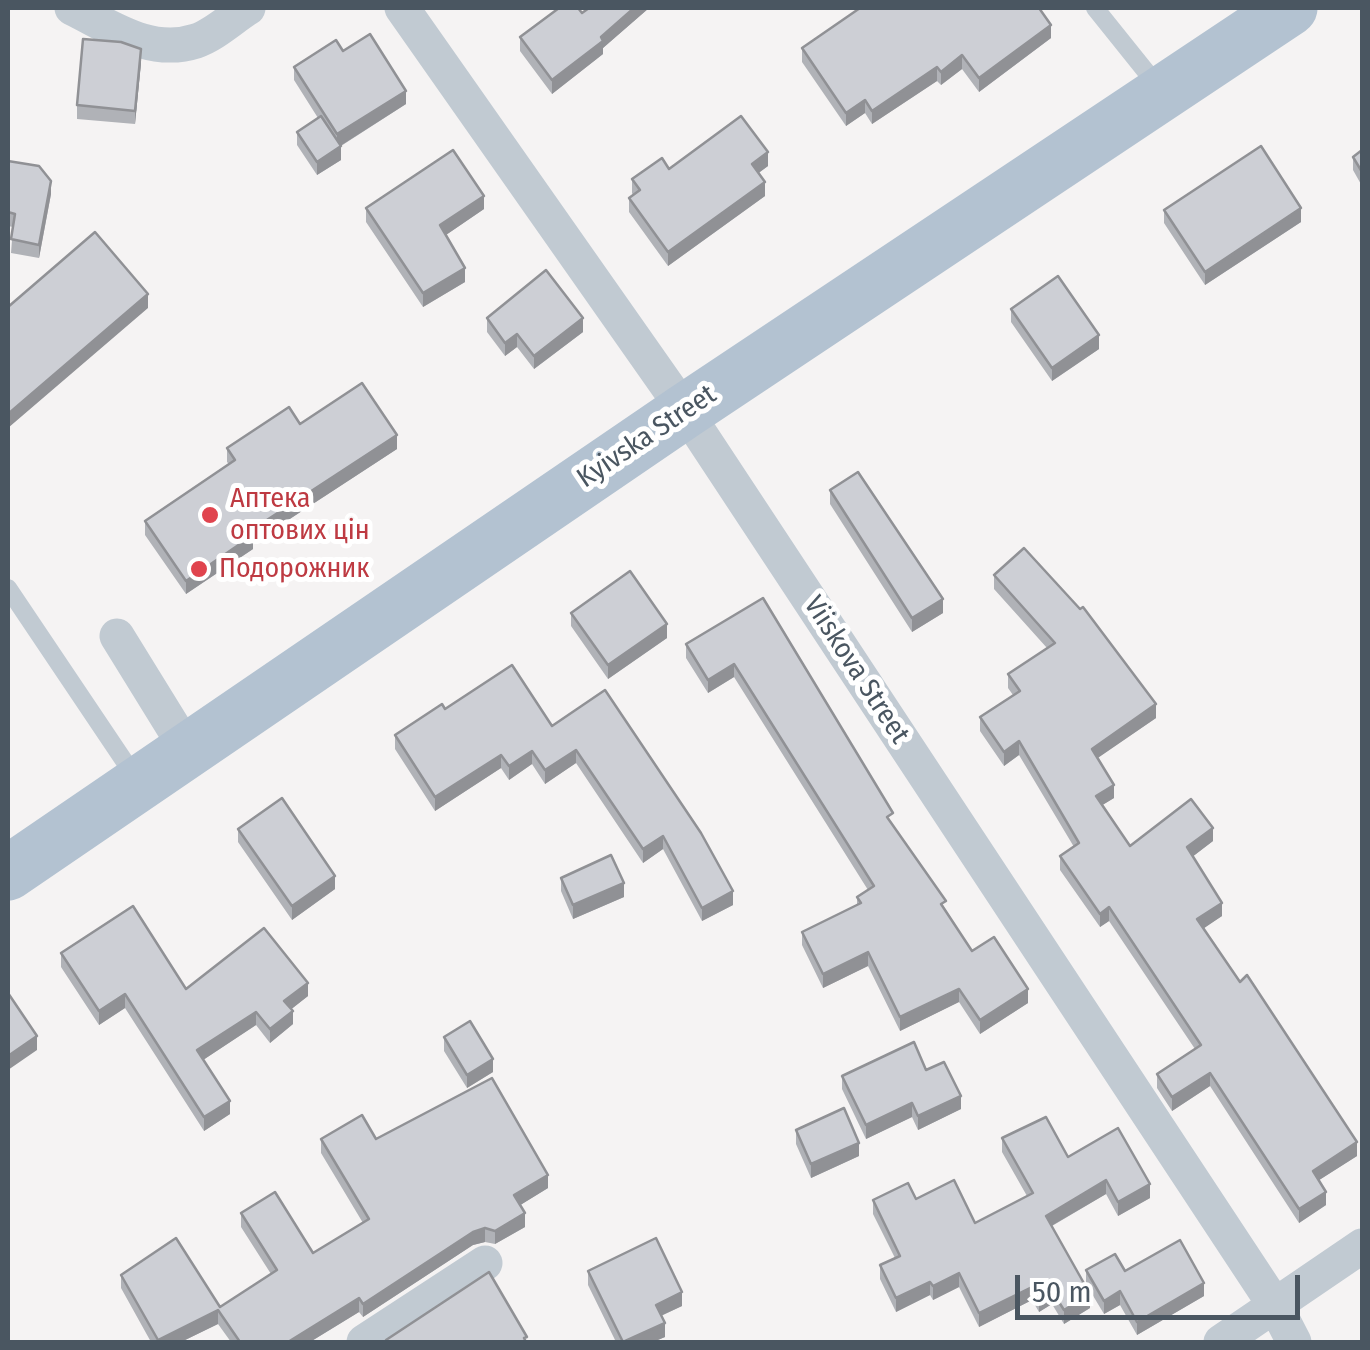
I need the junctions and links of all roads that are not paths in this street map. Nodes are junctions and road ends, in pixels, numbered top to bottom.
1 (72, 8) edge
2 (248, 8) edge
3 (402, 8) edge
4 (1095, 8) edge
5 (1290, 8) edge
6 (1164, 94) junction
7 (685, 411) junction
8 (8, 588) edge
9 (116, 636) dead end
10 (188, 751) junction
11 (140, 785) junction
12 (8, 873) edge
13 (1362, 1246) edge
14 (485, 1263) dead end
15 (1276, 1307) junction
16 (364, 1342) edge
17 (1221, 1342) edge
18 (1294, 1342) edge

1 - 2 street
3 - 7 street, Viiskova Street
4 - 6 lane
5 - 6 main road, Kyivska Street
6 - 7 main road, Kyivska Street
7 - 10 main road, Kyivska Street
7 - 15 street, Viiskova Street
8 - 11 lane
9 - 10 street
10 - 11 main road, Kyivska Street
11 - 12 main road, Kyivska Street
13 - 15 street
14 - 16 street
15 - 17 street
15 - 18 street, Viiskova Street

